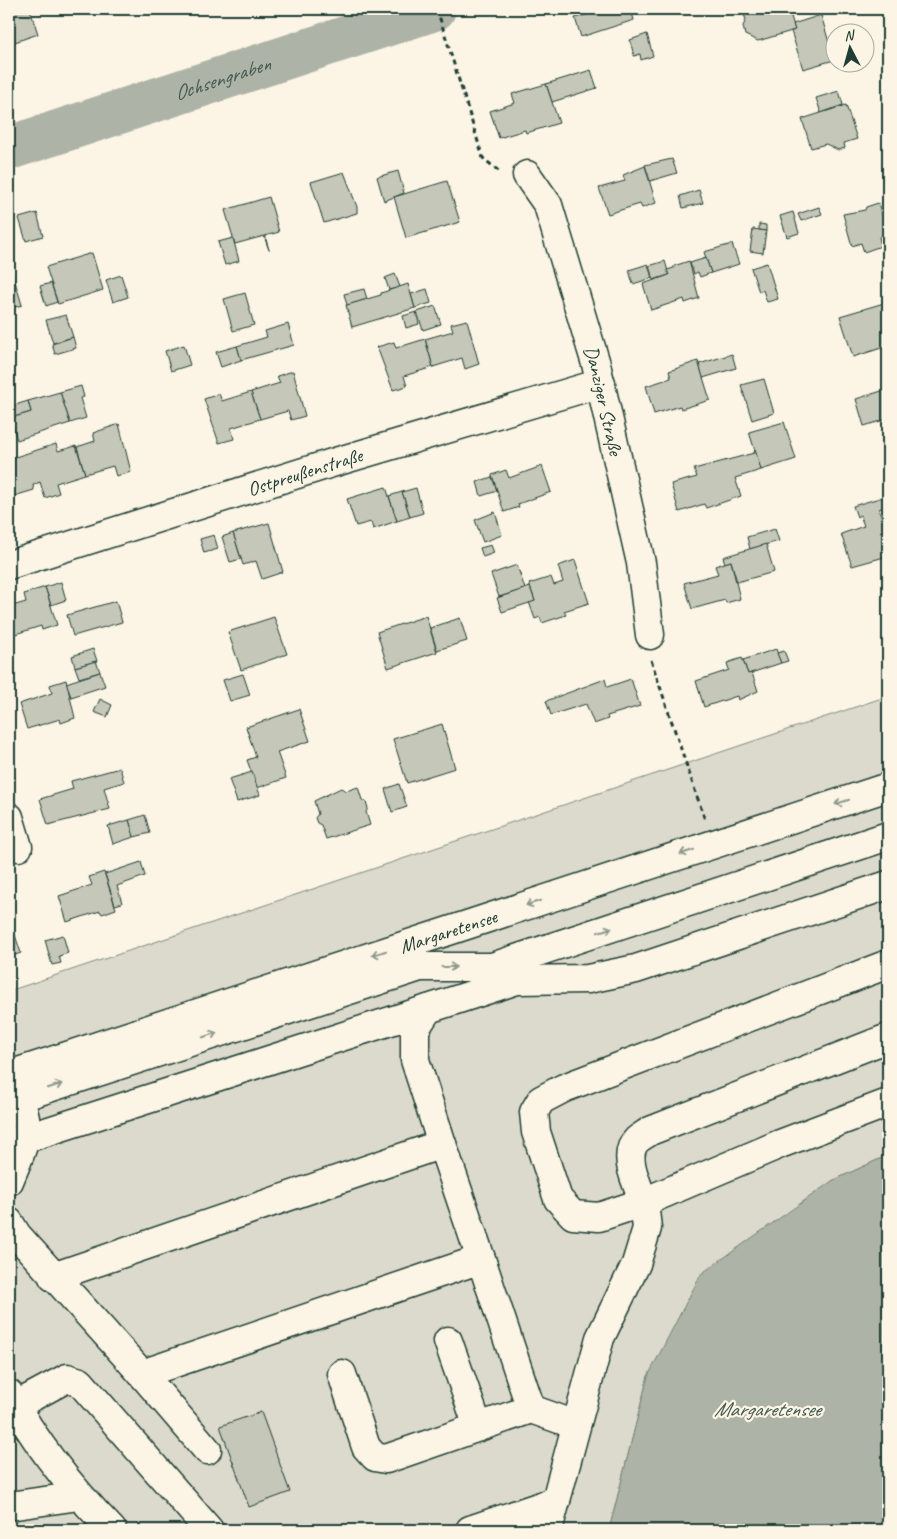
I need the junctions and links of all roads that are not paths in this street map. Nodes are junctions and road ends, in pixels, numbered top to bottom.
1 (527, 175) road end
2 (601, 383) junction
3 (9, 565) edge
4 (650, 635) road end
5 (888, 787) edge
6 (9, 817) edge
7 (888, 836) edge
8 (18, 847) dead end
9 (888, 885) edge
10 (888, 964) edge
11 (492, 967) junction
12 (517, 980) junction
13 (365, 985) junction
14 (428, 1009) junction
15 (398, 1018) junction
16 (888, 1038) edge
17 (11, 1088) edge
18 (888, 1103) edge
19 (27, 1138) junction
20 (442, 1144) junction
21 (9, 1181) edge
22 (644, 1202) junction
23 (9, 1222) edge
24 (482, 1259) junction
25 (53, 1277) junction
26 (448, 1341) dead end
27 (142, 1374) junction
28 (342, 1374) dead end
29 (531, 1409) junction
30 (14, 1412) edge
31 (576, 1425) junction
32 (478, 1427) junction
33 (207, 1450) dead end
34 (79, 1496) junction
35 (556, 1501) junction
36 (9, 1506) edge
37 (112, 1530) edge
38 (209, 1530) edge
39 (470, 1530) edge
40 (548, 1530) edge

1 - 2 street, Danziger Straße
2 - 3 street, Ostpreußenstraße
2 - 4 street, Danziger Straße
5 -> 17 street, Margaretensee
6 - 8 street
11 -> 7 street, Margaretensee
9 - 12 street
10 - 22 street
11 - 12 street
13 -> 11 street, Margaretensee
12 - 14 street
13 - 15 street
17 -> 13 street, Margaretensee
14 - 15 street
14 - 20 street
15 - 19 street
16 - 22 street
17 - 19 street
18 - 22 street
19 - 21 street
20 - 24 street
20 - 25 street
22 - 31 street
23 - 25 street
24 - 27 street
24 - 29 street
25 - 27 street
26 - 32 street
27 - 33 street
28 - 32 street
29 - 31 street
29 - 32 street
30 - 34 street
30 - 38 street
31 - 35 street
34 - 36 street
34 - 37 street
35 - 39 street
35 - 40 street

